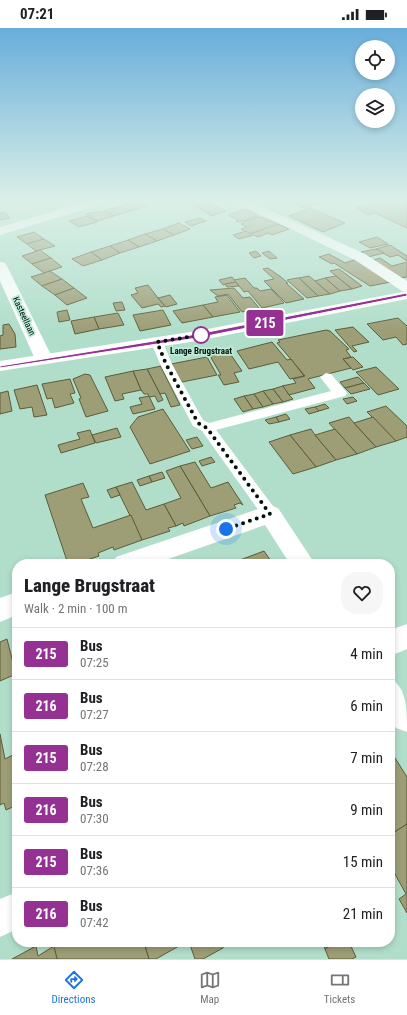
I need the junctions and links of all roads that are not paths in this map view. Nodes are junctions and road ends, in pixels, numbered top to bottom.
1 (331, 243) edge
2 (1, 271) edge
3 (407, 288) edge
4 (407, 295) edge
5 (157, 342) junction
6 (44, 359) junction
7 (0, 366) edge
8 (326, 377) dead end
9 (207, 428) junction
10 (270, 514) junction
11 (140, 559) edge
12 (300, 559) edge
13 (12, 606) edge
14 (0, 610) edge
15 (407, 636) edge
16 (395, 641) edge
17 (395, 699) edge
18 (407, 717) edge
19 (12, 912) edge
20 (0, 918) edge

1 - 3 street
2 - 6 street, Kasteellaan
4 - 5 street
5 - 6 street
5 - 9 lane
6 - 7 street
8 - 9 lane
9 - 10 lane
10 - 11 street
10 - 12 street
13 - 14 street
15 - 16 street
17 - 18 street
19 - 20 street

